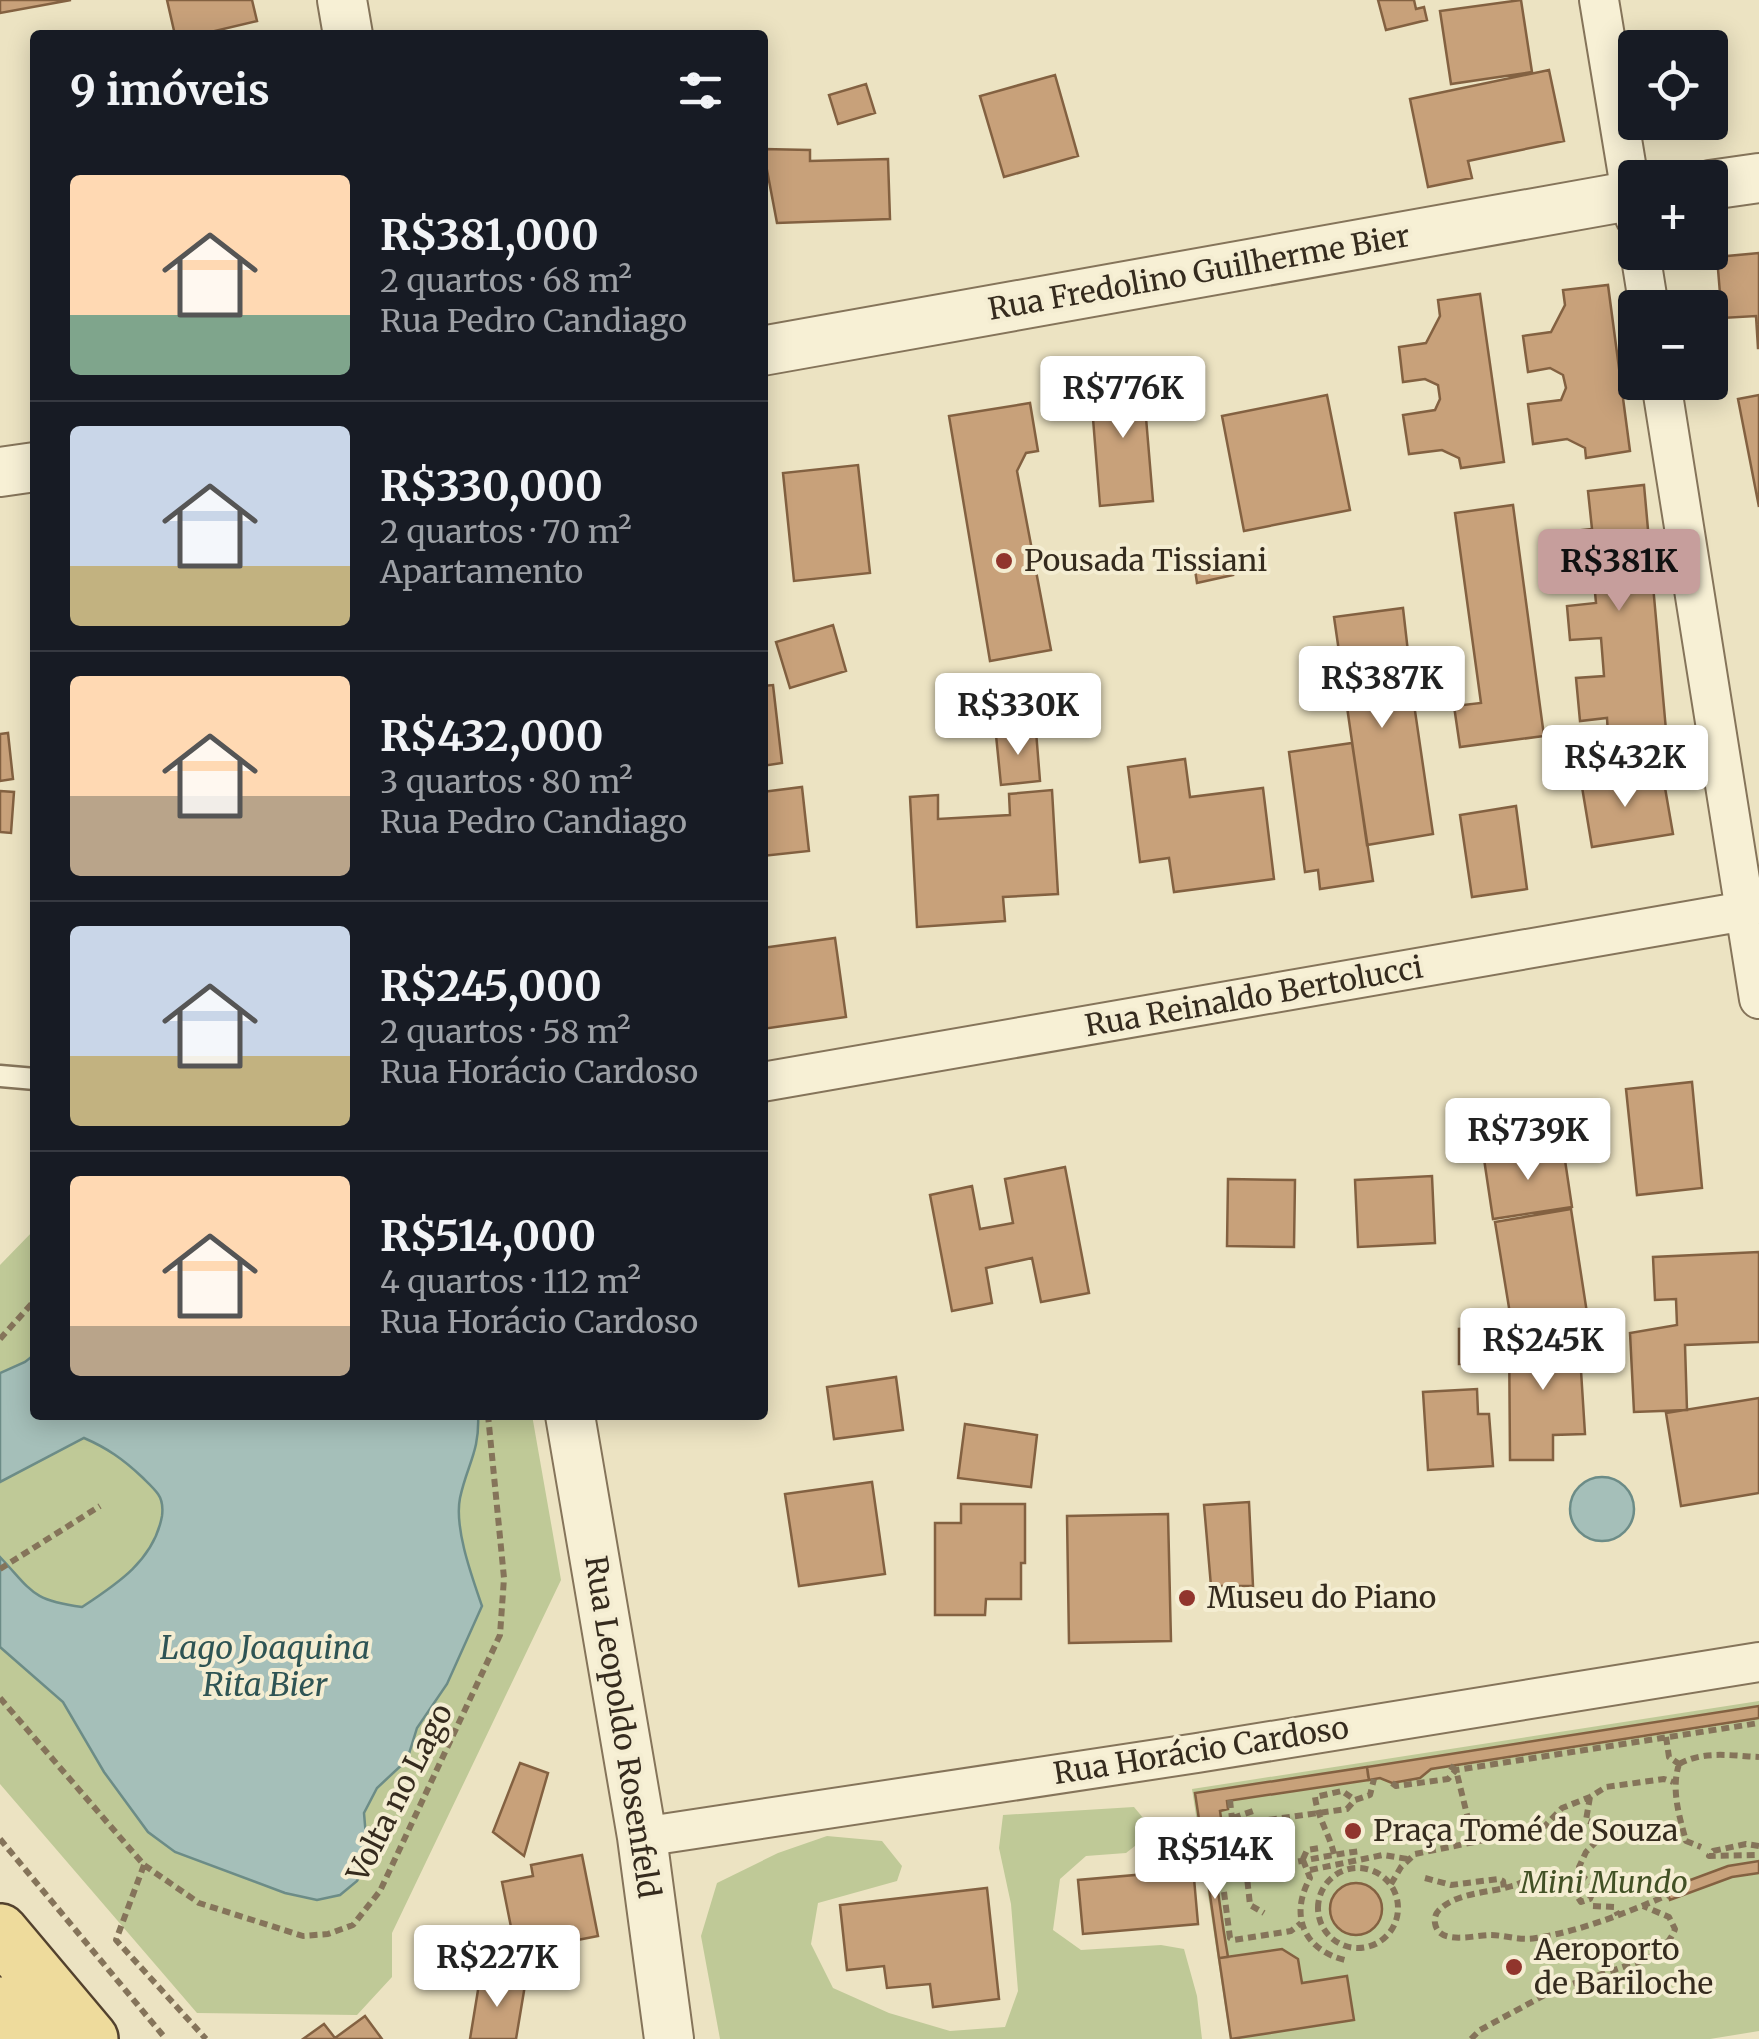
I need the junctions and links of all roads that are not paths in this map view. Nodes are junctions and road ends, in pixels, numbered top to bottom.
1 (342, 0) edge
2 (1599, 0) edge
3 (347, 30) edge
4 (1627, 160) edge
5 (1759, 178) edge
6 (1728, 182) edge
7 (1618, 206) edge
8 (768, 351) edge
9 (1664, 400) edge
10 (30, 467) edge
11 (0, 472) edge
12 (1745, 911) junction
13 (1759, 999) edge
14 (0, 1076) edge
15 (30, 1079) edge
16 (768, 1081) edge
17 (571, 1420) edge
18 (1759, 1662) edge
19 (642, 1838) junction
20 (0, 1932) edge
21 (0, 2005) edge
22 (29, 2039) edge
23 (90, 2039) edge
24 (669, 2039) edge

1 - 3 street
2 - 4 street
5 - 6 street
7 - 8 street, Rua Fredolino Guilherme Bier
9 - 12 street
10 - 11 street
12 - 13 street
12 - 16 street, Rua Reinaldo Bertolucci
14 - 15 lane
17 - 19 street, Rua Leopoldo Rosenfeld
18 - 19 street, Rua Horácio Cardoso
19 - 24 street, Rua Leopoldo Rosenfeld
20 - 23 main road
21 - 22 main road

